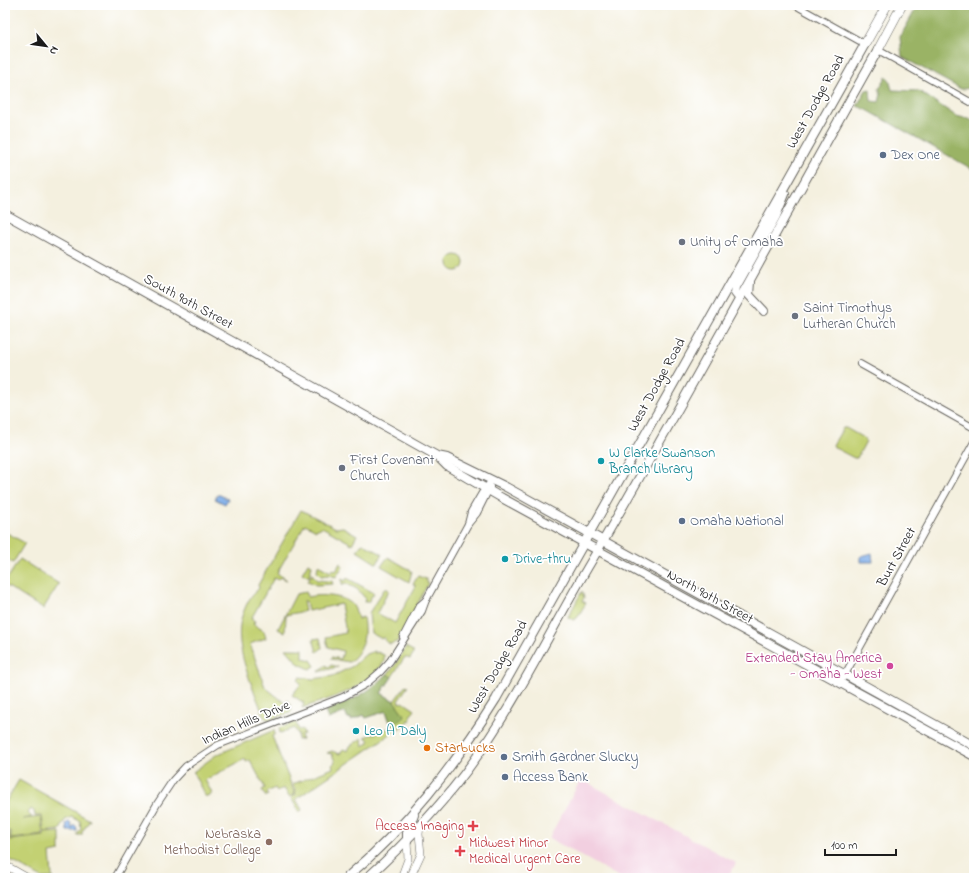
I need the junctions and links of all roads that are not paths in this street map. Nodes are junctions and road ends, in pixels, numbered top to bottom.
1 (795, 5) edge
2 (887, 5) edge
3 (902, 5) edge
4 (865, 44) junction
5 (878, 50) junction
6 (974, 104) edge
7 (792, 174) junction
8 (5, 214) edge
9 (755, 269) junction
10 (739, 298) junction
11 (764, 311) dead end
12 (860, 364) dead end
13 (358, 412) joint
14 (974, 428) edge
15 (974, 442) edge
16 (437, 456) junction
17 (492, 480) junction
18 (487, 490) junction
19 (590, 533) junction
20 (603, 540) junction
21 (584, 544) junction
22 (597, 551) junction
23 (844, 675) junction
24 (840, 683) junction
25 (974, 746) edge
26 (974, 756) edge
27 (418, 807) junction
28 (420, 827) junction
29 (407, 841) junction
30 (5, 865) edge
31 (28, 878) edge
32 (115, 878) edge
33 (346, 878) edge
34 (367, 878) edge
35 (401, 878) edge
36 (410, 878) edge

1 - 4 street
2 - 4 highway, West Dodge Road
3 - 5 highway, West Dodge Road
4 - 7 main road, West Dodge Road
5 - 6 street
5 - 9 main road, West Dodge Road
7 - 10 main road
7 - 19 main road, West Dodge Road
8 - 13 main road, South 90th Street
9 - 10 main road, West Dodge Road
9 - 11 main road
10 - 20 main road, West Dodge Road
12 - 14 street
13 - 16 main road, North 90th Street
15 - 23 street, Burt Street
16 - 17 main road, North 90th Street
16 - 18 main road, North 90th Street
17 - 18 street, Indian Hills Drive
17 - 19 main road, North 90th Street
18 - 21 main road, North 90th Street
18 - 32 street, Indian Hills Drive
19 - 20 main road, North 90th Street
19 - 21 main road, West Dodge Road
20 - 22 main road, West Dodge Road
20 - 23 main road, North 90th Street
21 - 22 main road, North 90th Street
21 - 27 main road, West Dodge Road
22 - 24 main road, North 90th Street
22 - 28 main road, West Dodge Road
23 - 24 street, Burt Street
23 - 25 main road, North 90th Street
24 - 26 main road, North 90th Street
27 - 29 main road
27 - 33 main road, West Dodge Road
28 - 29 main road, West Dodge Road
28 - 36 main road
29 - 34 main road, West Dodge Road
29 - 35 main road
30 - 31 main road

